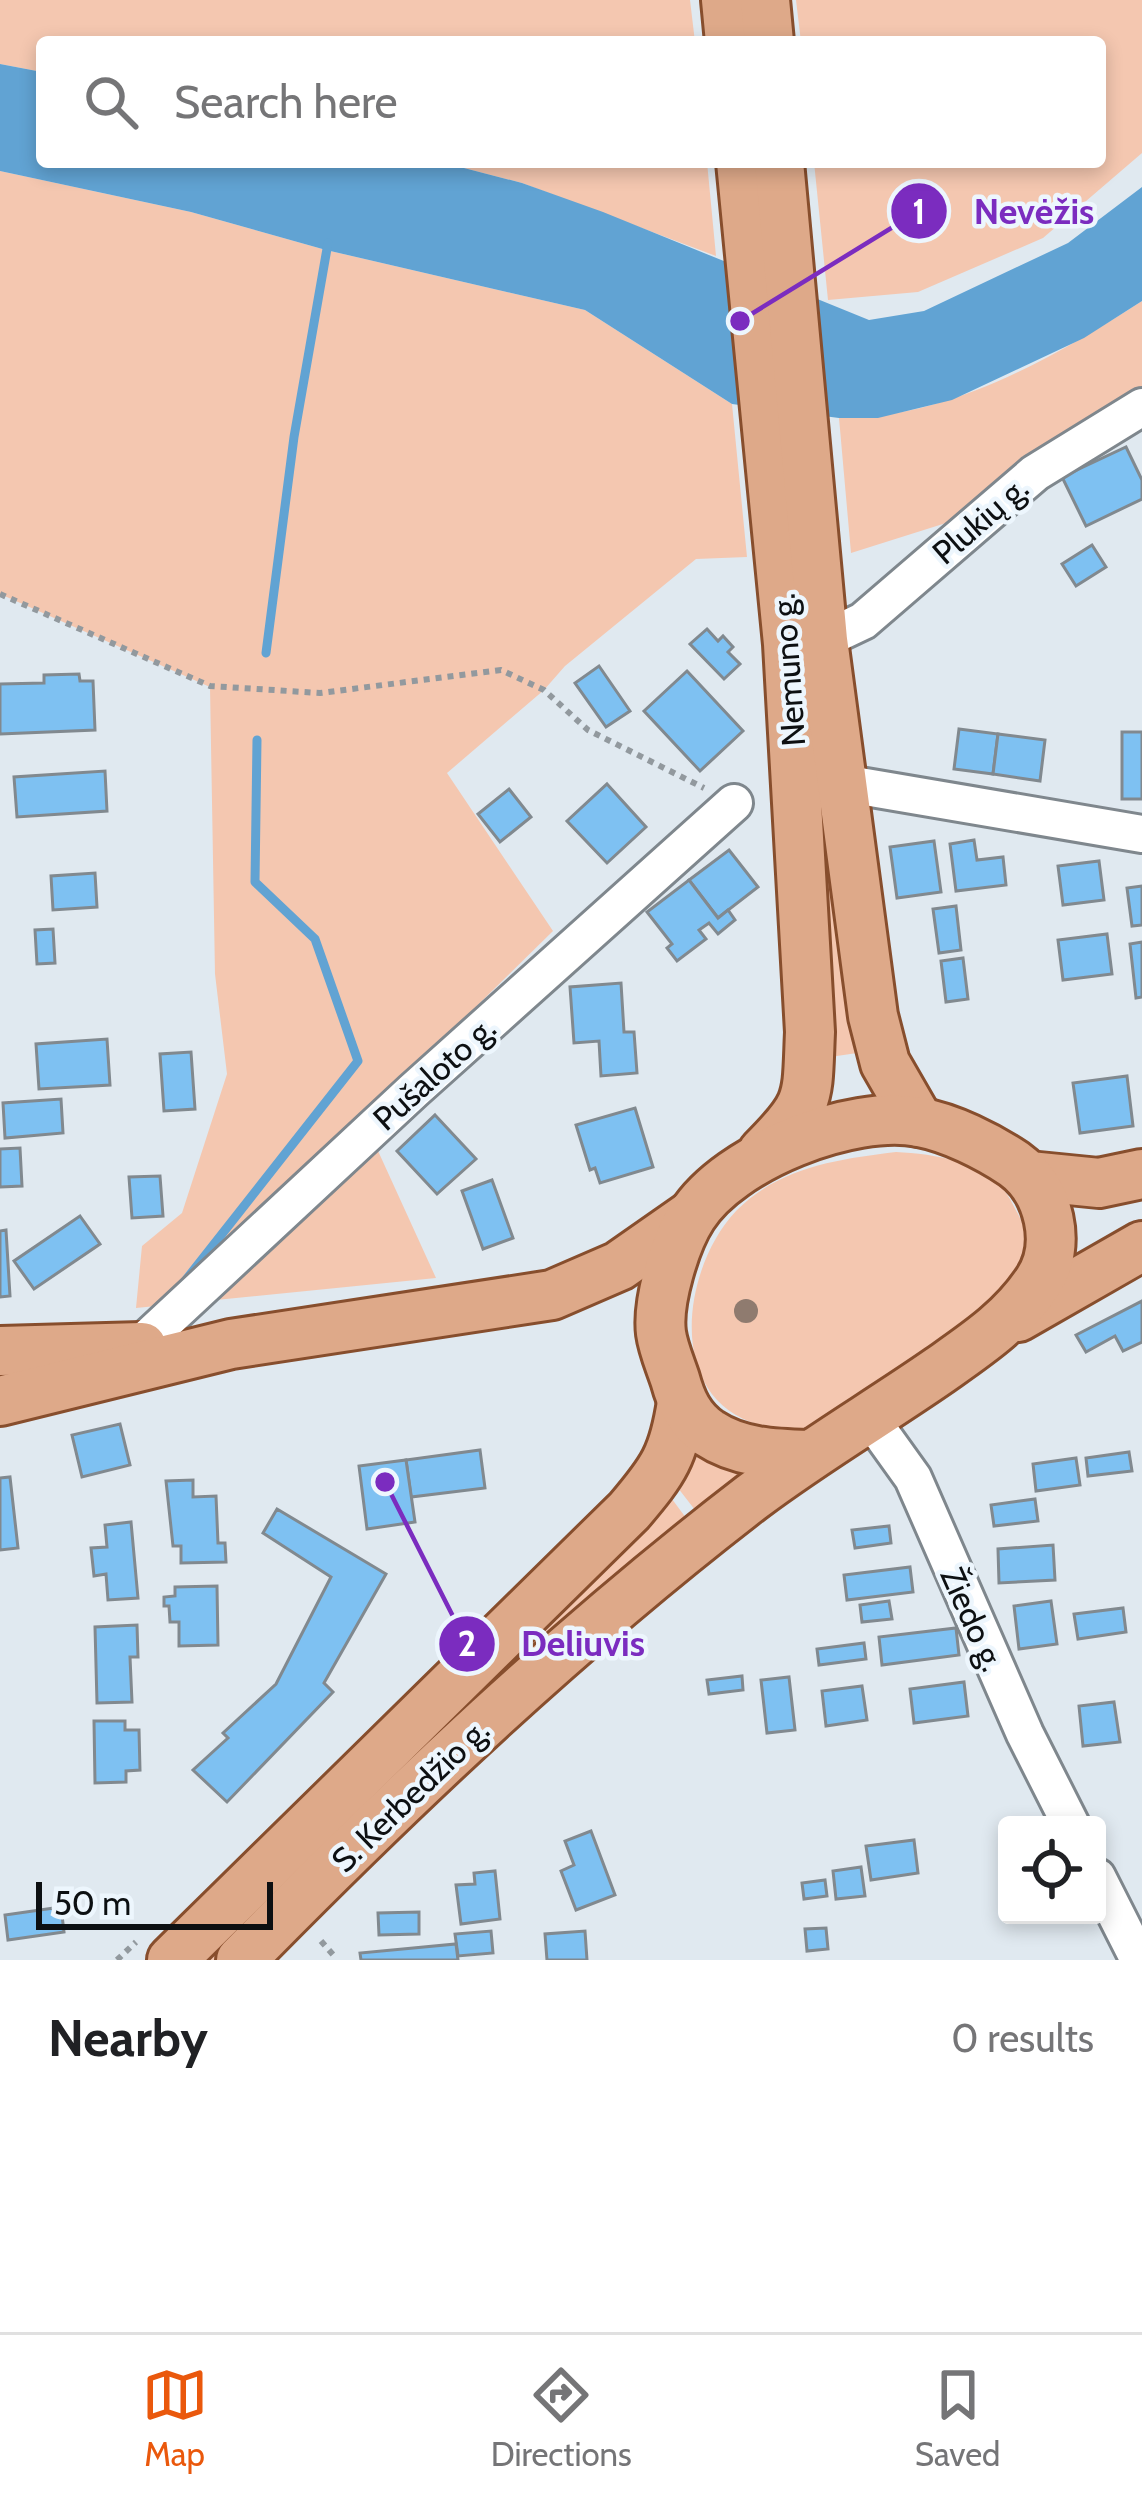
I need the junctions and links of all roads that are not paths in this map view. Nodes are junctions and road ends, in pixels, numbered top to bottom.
1 (725, 0) edge
2 (765, 0) edge
3 (729, 36) edge
4 (768, 36) edge
5 (742, 168) edge
6 (779, 168) edge
7 (1142, 406) edge
8 (806, 642) junction
9 (842, 784) junction
10 (734, 803) road end
11 (1142, 834) edge
12 (919, 1122) junction
13 (755, 1160) junction
14 (1142, 1174) edge
15 (1029, 1176) junction
16 (692, 1215) junction
17 (1142, 1246) edge
18 (553, 1294) junction
19 (1004, 1325) junction
20 (661, 1333) junction
21 (231, 1344) junction
22 (138, 1347) junction
23 (0, 1352) edge
24 (0, 1400) edge
25 (682, 1402) junction
26 (870, 1418) junction
27 (809, 1455) junction
28 (1066, 1816) edge
29 (1106, 1894) edge
30 (172, 1960) edge
31 (241, 1960) edge
32 (1139, 1960) edge

1 - 3 main road
2 - 4 main road
5 - 8 main road, Nemuno g.
6 - 8 main road, Nemuno g.
7 - 8 street, Plukių g.
8 - 9 main road, Nemuno g.
8 - 13 main road, Nemuno g.
9 - 11 street
9 - 12 main road, Nemuno g.
10 - 22 street, Pušaloto g.
12 - 13 main road
12 - 15 main road
13 - 16 main road
14 - 15 main road
15 - 19 main road
16 - 18 main road
16 - 20 main road
17 - 19 main road
18 - 20 main road
18 - 21 main road
19 - 26 main road
20 - 25 main road
21 - 22 main road
21 - 24 main road
22 - 23 main road
25 - 27 main road
25 - 30 main road, S. Kerbedžio g.
26 - 27 main road
26 - 28 street, Žiedo g.
27 - 31 main road, S. Kerbedžio g.
29 - 32 street

